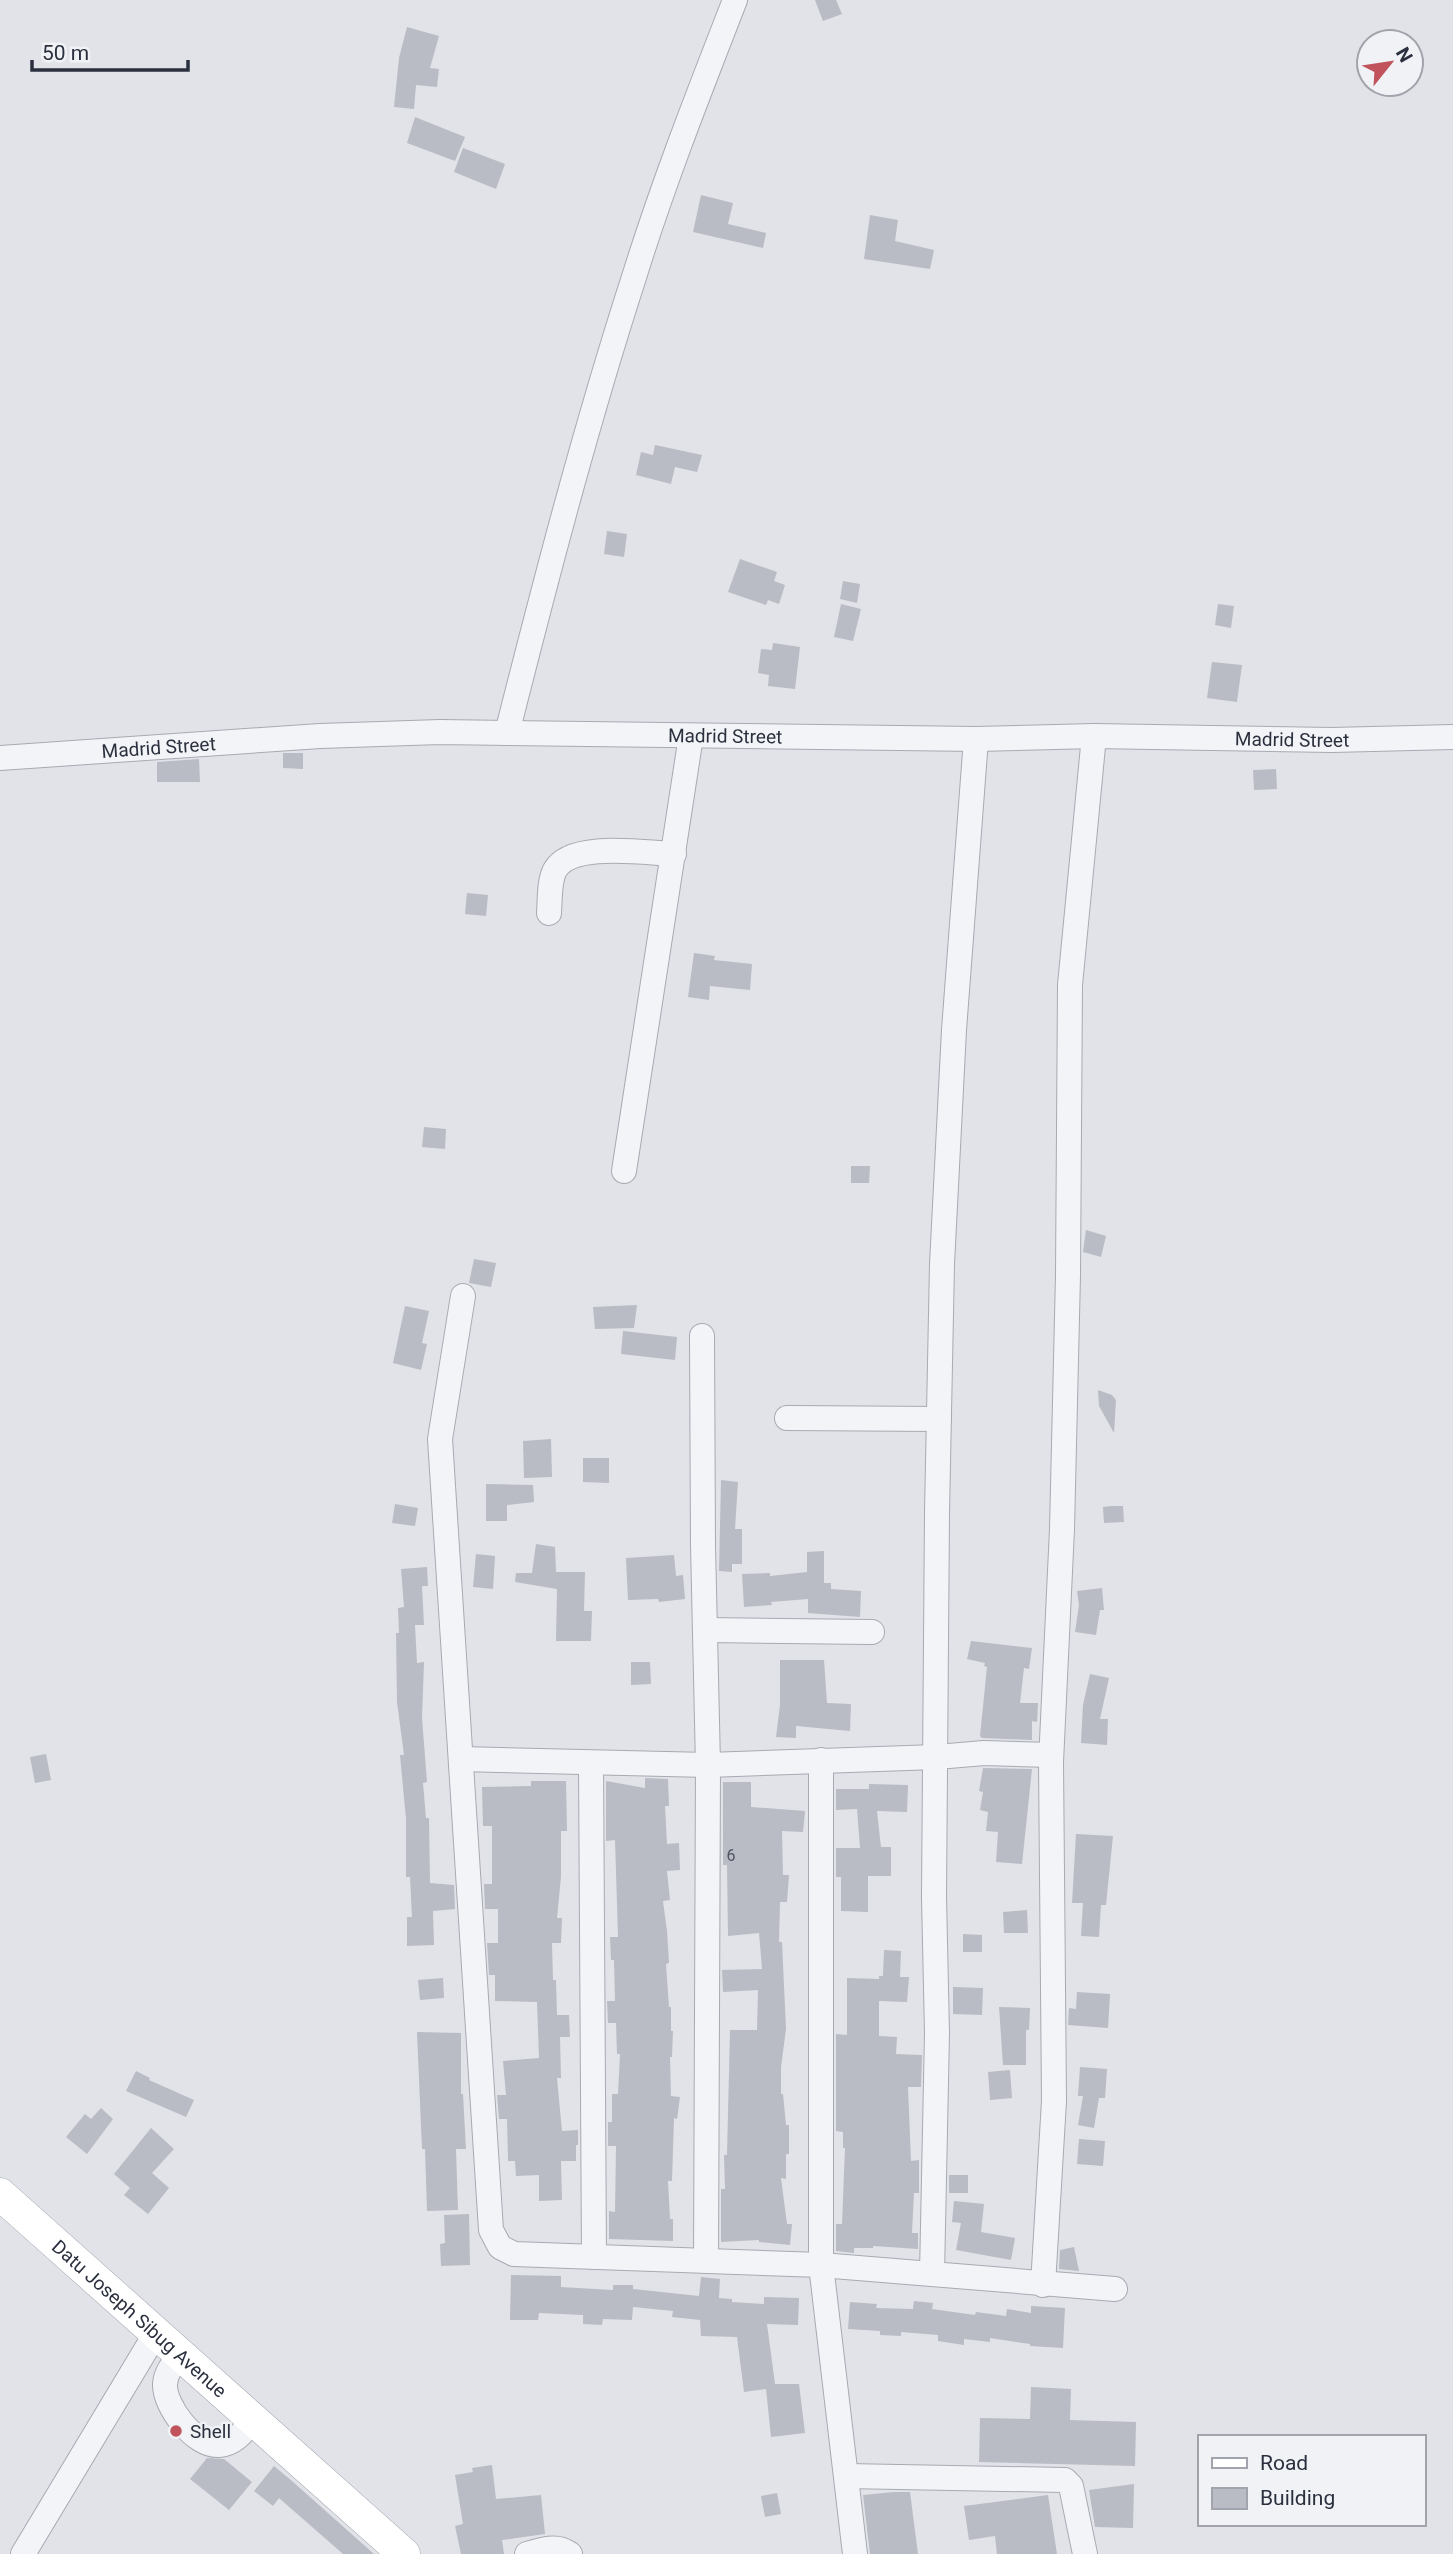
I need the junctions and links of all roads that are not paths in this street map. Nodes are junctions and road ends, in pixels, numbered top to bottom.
1 (735, 0) edge
2 (507, 733) junction
3 (691, 736) junction
4 (1094, 736) junction
5 (1453, 737) edge
6 (976, 738) junction
7 (0, 758) edge
8 (674, 854) junction
9 (549, 913) dead end
10 (624, 1171) dead end
11 (463, 1296) dead end
12 (702, 1336) dead end
13 (787, 1418) dead end
14 (939, 1419) junction
15 (706, 1630) junction
16 (872, 1632) dead end
17 (1051, 1755) junction
18 (937, 1757) junction
19 (461, 1759) junction
20 (821, 1760) junction
21 (591, 1763) junction
22 (708, 1765) junction
23 (0, 2194) edge
24 (594, 2257) junction
25 (706, 2261) junction
26 (821, 2265) junction
27 (932, 2274) junction
28 (1043, 2285) junction
29 (1115, 2289) dead end
30 (156, 2333) junction
31 (180, 2355) junction
32 (253, 2420) junction
33 (846, 2476) junction
34 (23, 2554) edge
35 (404, 2554) edge
36 (527, 2554) edge
37 (570, 2554) edge
38 (855, 2554) edge
39 (1085, 2554) edge

1 - 2 street
2 - 3 street, Madrid Street
2 - 7 street, Madrid Street
3 - 6 street, Madrid Street
3 - 8 street
4 - 5 street, Madrid Street
4 - 6 street, Madrid Street
4 - 17 street
6 - 14 street
8 - 9 street
8 - 10 street
11 - 19 street
12 - 15 street
13 - 14 street
14 - 18 street
15 - 16 street
15 - 22 street
17 - 18 street
17 - 28 street
18 - 20 street
18 - 27 street
19 - 21 street
19 - 24 street
20 - 22 street
20 - 26 street
21 - 22 street
21 - 24 street
22 - 25 street
23 - 30 main road, Datu Joseph Sibug Avenue
24 - 25 street
25 - 26 street
26 - 27 street
26 - 33 street
27 - 28 street
28 - 29 street
30 - 31 main road, Datu Joseph Sibug Avenue
30 - 34 street
31 - 32 main road, Datu Joseph Sibug Avenue
31 - 32 street
32 - 35 main road, Datu Joseph Sibug Avenue
33 - 38 street
33 - 39 street
36 - 37 street

